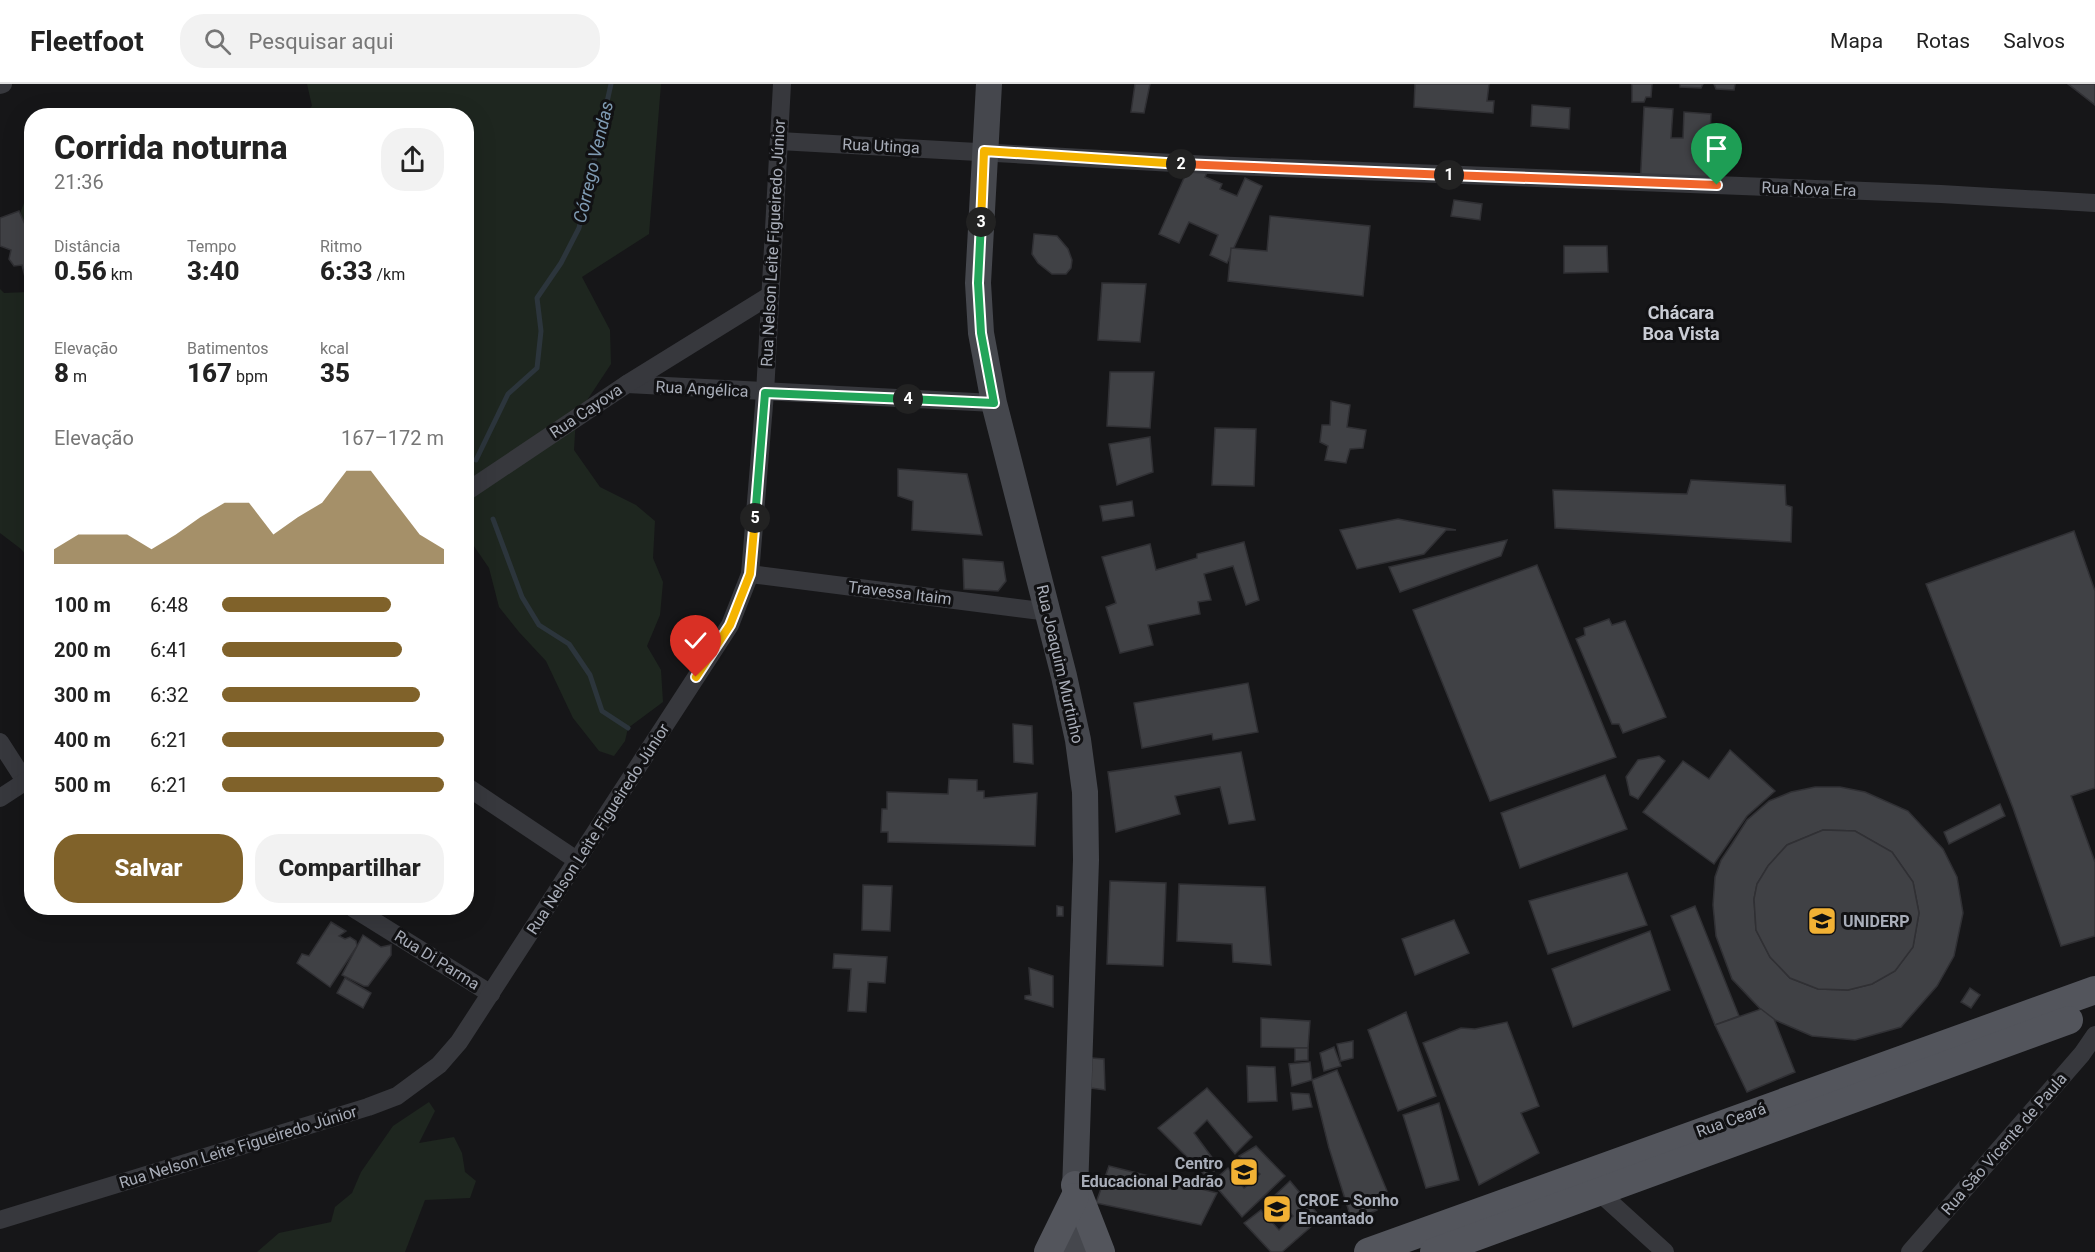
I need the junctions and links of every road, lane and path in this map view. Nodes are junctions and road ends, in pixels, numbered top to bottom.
1 (782, 84) edge
2 (989, 84) edge
3 (778, 141) junction
4 (984, 151) junction
5 (2095, 203) edge
6 (769, 296) junction
7 (627, 384) junction
8 (765, 393) junction
9 (994, 403) junction
10 (474, 487) edge
11 (750, 574) junction
12 (1049, 612) junction
13 (0, 742) edge
14 (24, 774) edge
15 (24, 782) edge
16 (474, 791) edge
17 (0, 798) edge
18 (578, 861) junction
19 (364, 915) edge
20 (2095, 990) edge
21 (491, 994) junction
22 (2095, 1010) edge
23 (2095, 1035) edge
24 (2088, 1060) edge
25 (1595, 1183) junction
26 (1075, 1191) junction
27 (0, 1220) edge
28 (1048, 1252) edge
29 (1073, 1252) edge
30 (1101, 1252) edge
31 (1368, 1252) edge
32 (1434, 1252) edge
33 (1665, 1252) edge
34 (1910, 1252) edge

1 - 3 street, Rua Nelson Leite Figueiredo Júnior
2 - 4 main road, Rua Joaquim Murtinho
3 - 4 street, Rua Utinga
3 - 6 street, Rua Nelson Leite Figueiredo Júnior
4 - 5 street, Rua Nova Era
4 - 9 main road, Rua Joaquim Murtinho
6 - 7 street, Rua Cayova
6 - 8 street, Rua Nelson Leite Figueiredo Júnior
7 - 8 street, Rua Angélica
7 - 10 street, Rua Cayova
8 - 9 street, Rua Angélica
8 - 11 street, Rua Nelson Leite Figueiredo Júnior
9 - 12 main road, Rua Joaquim Murtinho
11 - 12 street, Travessa Itaim
11 - 18 street, Rua Nelson Leite Figueiredo Júnior
12 - 26 main road, Rua Joaquim Murtinho
13 - 14 street
15 - 17 street
16 - 18 street
18 - 21 street, Rua Nelson Leite Figueiredo Júnior
19 - 21 street, Rua Di Parma
20 - 25 main road, Rua Ceará
21 - 27 street, Rua Nelson Leite Figueiredo Júnior
22 - 25 main road, Rua Ceará
23 - 24 street, Rua São Vicente de Paula
24 - 34 street, Rua São Vicente de Paula
25 - 31 main road, Rua Ceará
25 - 32 main road, Rua Ceará
25 - 33 street
26 - 28 main road
26 - 29 main road, Rua Joaquim Murtinho
26 - 30 main road

